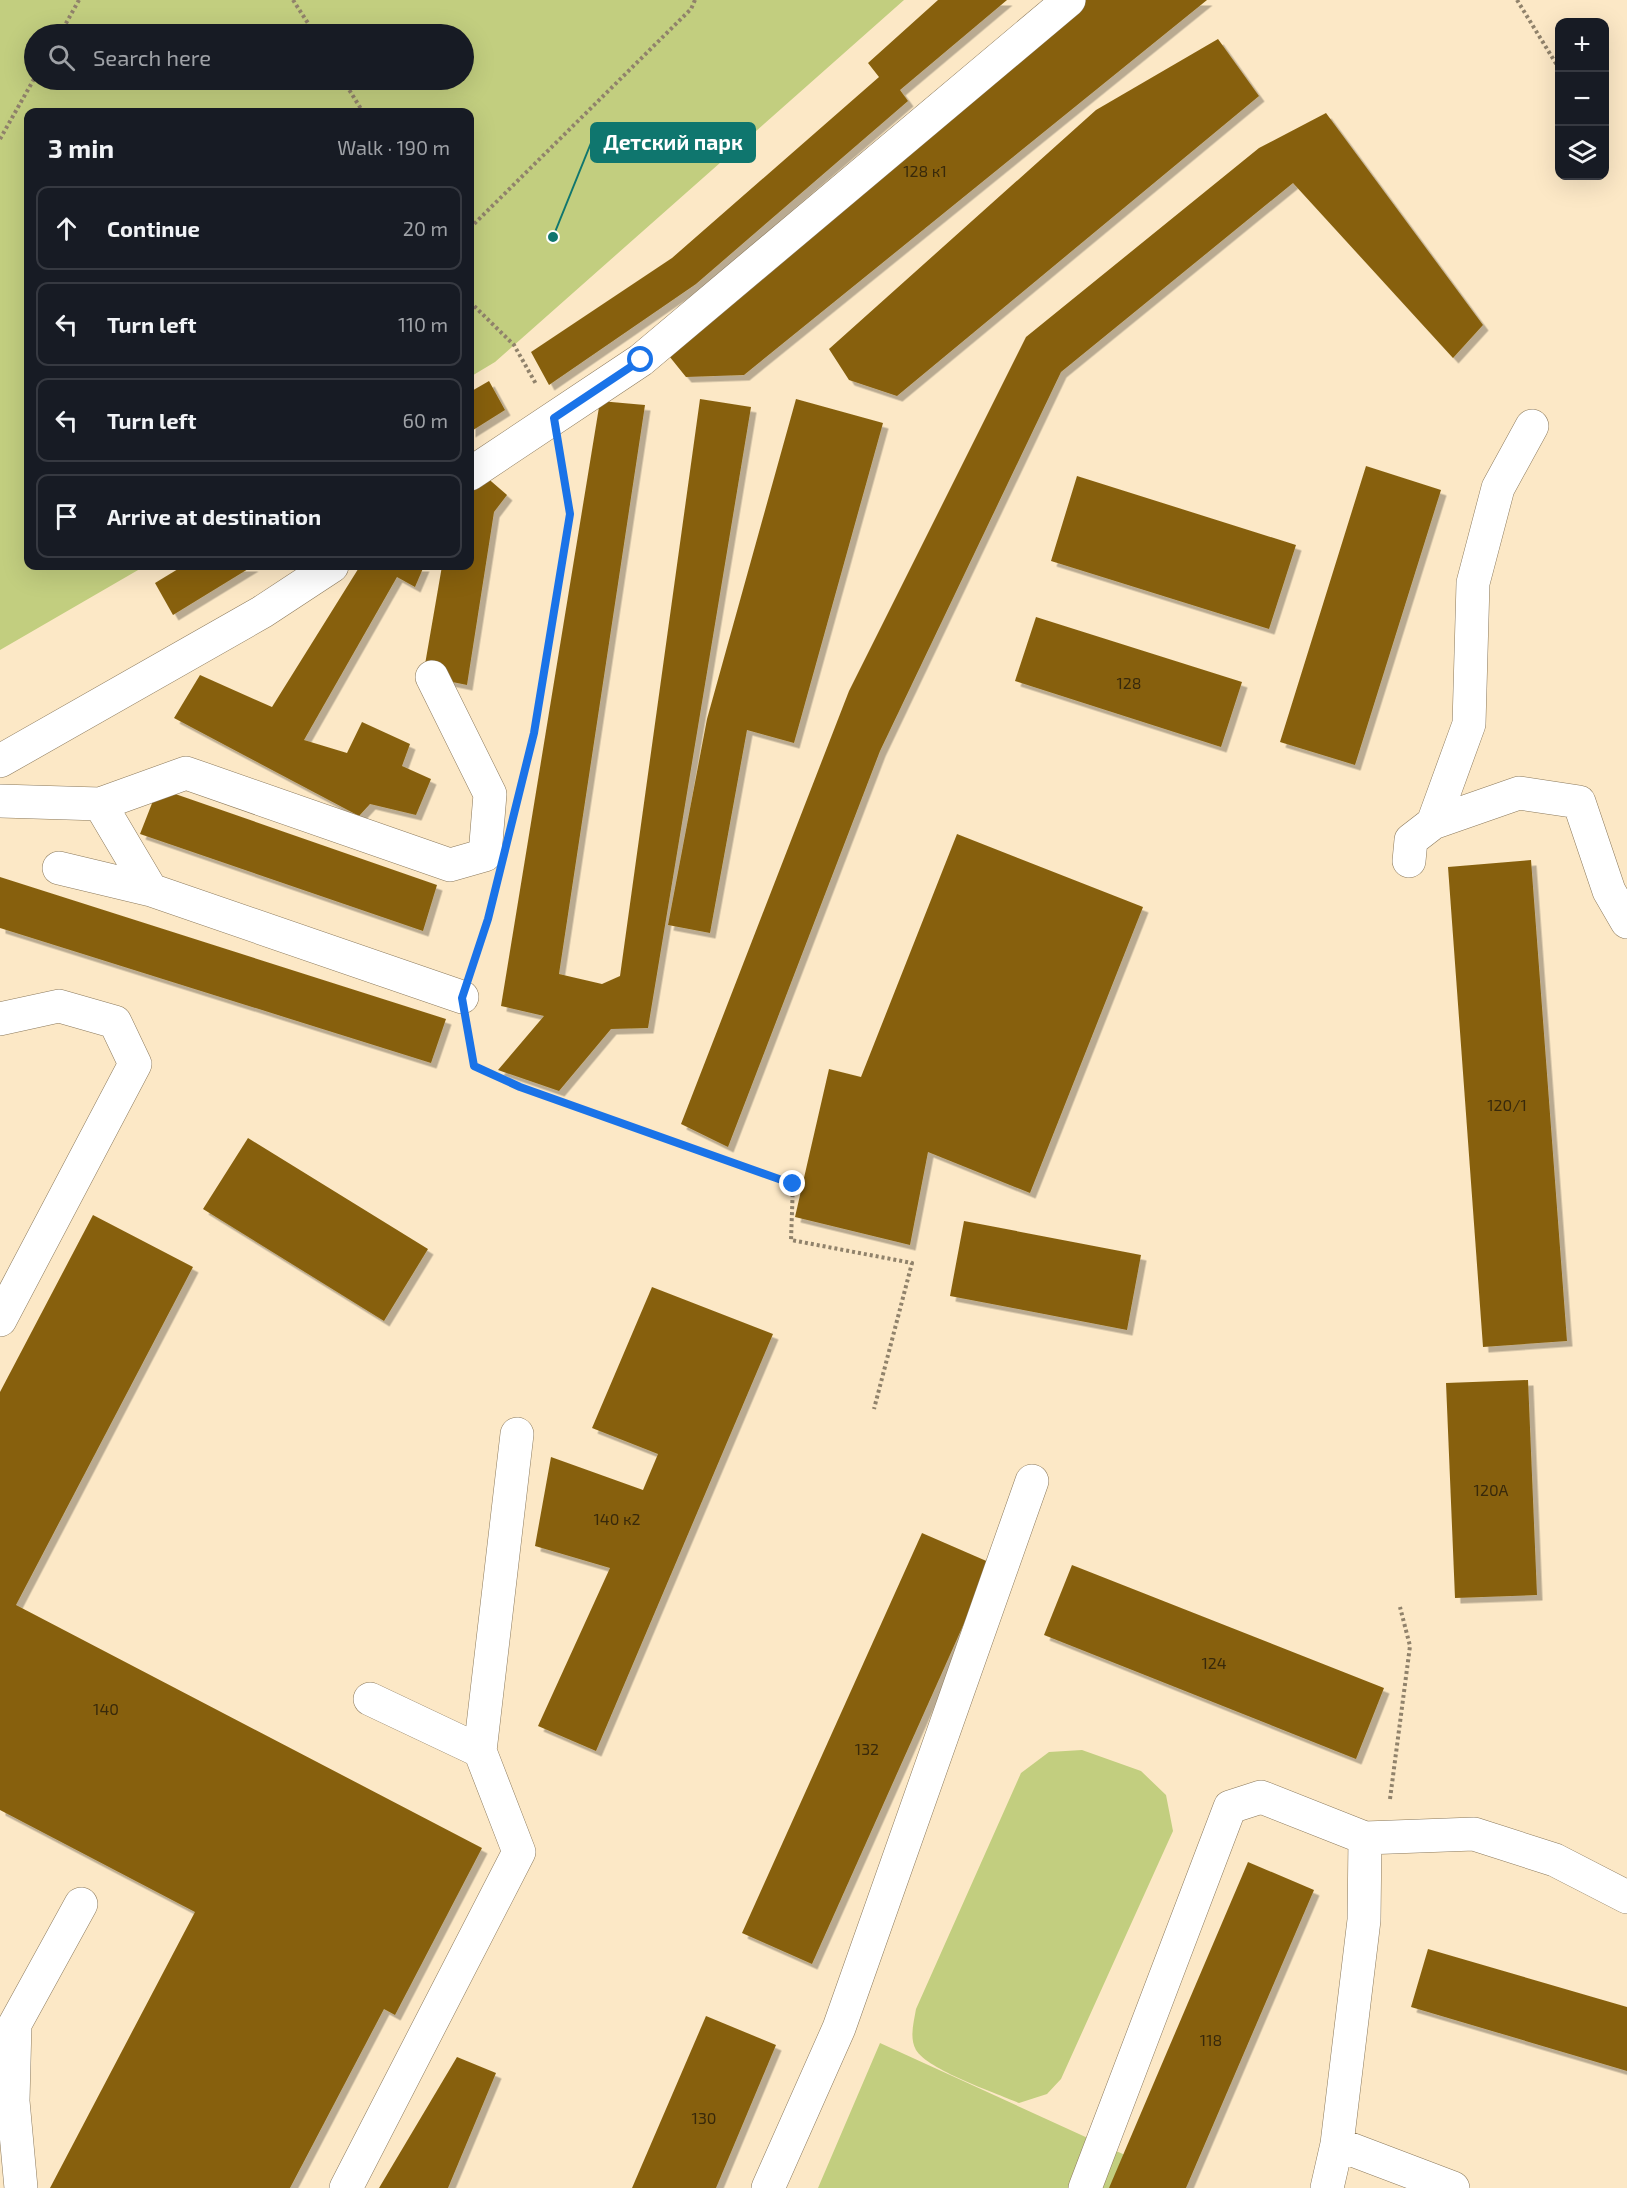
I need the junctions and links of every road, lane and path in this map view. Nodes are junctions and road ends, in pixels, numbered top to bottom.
1 (79, 0) edge
2 (293, 0) edge
3 (695, 0) edge
4 (1069, 0) edge
5 (1517, 0) edge
6 (66, 24) edge
7 (309, 24) edge
8 (1555, 62) edge
9 (28, 90) edge
10 (349, 90) edge
11 (360, 108) edge
12 (0, 140) edge
13 (474, 224) edge
14 (474, 306) edge
15 (554, 418) junction
16 (1532, 426) dead end
17 (474, 471) edge
18 (326, 570) edge
19 (432, 677) dead end
20 (0, 761) edge
21 (523, 777) dead end
22 (0, 801) edge
23 (100, 804) junction
24 (1433, 823) junction
25 (1409, 861) dead end
26 (59, 868) dead end
27 (496, 886) dead end
28 (151, 890) junction
29 (1627, 922) edge
30 (462, 998) junction
31 (0, 1019) edge
32 (0, 1320) edge
33 (874, 1409) dead end
34 (517, 1434) dead end
35 (1032, 1481) dead end
36 (1400, 1607) dead end
37 (370, 1699) dead end
38 (480, 1751) junction
39 (1375, 1837) junction
40 (1627, 1897) edge
41 (81, 1904) dead end
42 (1338, 2144) junction
43 (21, 2188) edge
44 (346, 2188) edge
45 (768, 2188) edge
46 (1084, 2188) edge
47 (1327, 2188) edge
48 (1453, 2188) edge

1 - 6 path
2 - 7 path
3 - 13 path
4 - 15 lane
5 - 8 path
9 - 12 path
10 - 11 path
14 - 15 path
15 - 17 lane
15 - 21 path
16 - 24 lane
18 - 20 lane
19 - 23 lane
22 - 23 lane
23 - 28 lane
24 - 25 lane
24 - 29 lane
26 - 28 lane
27 - 30 path
28 - 30 lane
30 - 33 path
31 - 32 lane
34 - 38 lane
35 - 45 lane
36 - 39 path
37 - 38 lane
38 - 44 lane
39 - 40 lane
39 - 42 lane
39 - 46 lane
41 - 43 lane
42 - 47 lane
42 - 48 lane

